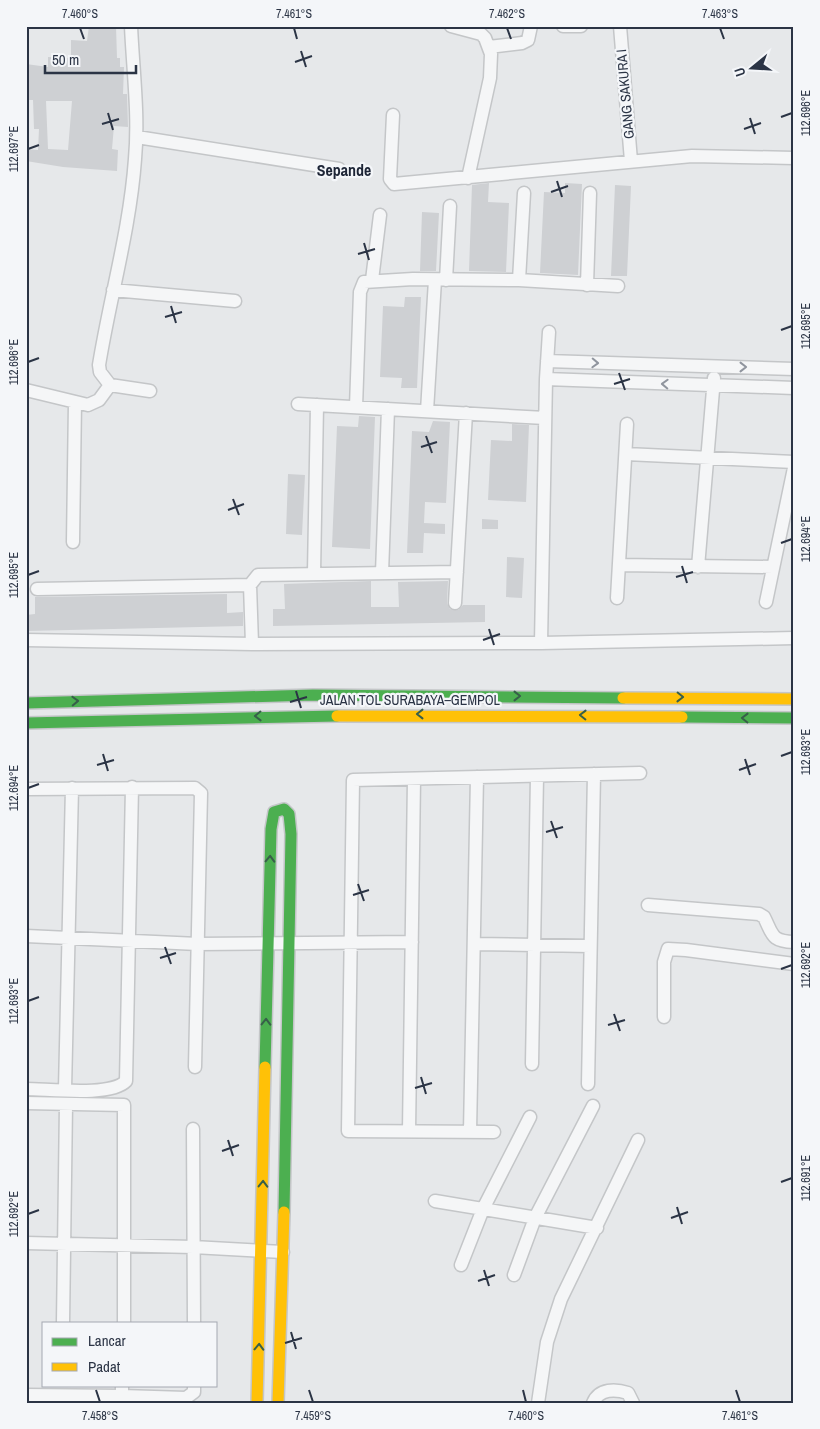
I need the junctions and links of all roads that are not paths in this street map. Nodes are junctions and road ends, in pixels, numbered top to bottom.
1 (130, 26) edge
2 (451, 26) edge
3 (531, 26) edge
4 (563, 26) edge
5 (582, 26) edge
6 (620, 26) edge
7 (489, 47) junction
8 (393, 115) dead end
9 (137, 137) junction
10 (794, 158) edge
11 (631, 161) junction
12 (338, 169) dead end
13 (468, 178) junction
14 (590, 192) dead end
15 (524, 193) dead end
16 (450, 206) dead end
17 (380, 215) dead end
18 (372, 280) junction
19 (441, 280) junction
20 (519, 280) junction
21 (587, 285) junction
22 (618, 286) dead end
23 (113, 290) junction
24 (235, 301) dead end
25 (549, 332) dead end
26 (546, 361) junction
27 (715, 367) junction
28 (794, 369) edge
29 (546, 379) junction
30 (110, 385) junction
31 (714, 386) junction
32 (794, 388) edge
33 (26, 390) edge
34 (150, 391) dead end
35 (75, 402) junction
36 (298, 404) dead end
37 (317, 405) junction
38 (356, 407) junction
39 (388, 409) junction
40 (427, 411) junction
41 (466, 413) junction
42 (545, 418) junction
43 (628, 424) dead end
44 (626, 454) junction
45 (707, 459) junction
46 (794, 462) edge
47 (794, 468) edge
48 (73, 542) dead end
49 (619, 565) junction
50 (698, 567) junction
51 (774, 567) junction
52 (457, 572) junction
53 (314, 573) junction
54 (382, 573) junction
55 (250, 585) junction
56 (37, 590) dead end
57 (618, 598) dead end
58 (766, 602) dead end
59 (455, 603) dead end
60 (794, 638) edge
61 (26, 640) edge
62 (541, 643) junction
63 (252, 644) junction
64 (794, 699) edge
65 (26, 703) edge
66 (794, 718) edge
67 (26, 722) edge
68 (640, 773) dead end
69 (594, 774) junction
70 (537, 776) junction
71 (477, 777) junction
72 (414, 779) junction
73 (132, 787) junction
74 (72, 788) junction
75 (26, 789) edge
76 (648, 905) dead end
77 (26, 936) edge
78 (69, 938) junction
79 (128, 940) junction
80 (350, 942) junction
81 (412, 942) junction
82 (794, 942) edge
83 (267, 943) junction
84 (288, 943) junction
85 (198, 944) junction
86 (474, 944) junction
87 (534, 945) junction
88 (590, 946) junction
89 (794, 964) edge
90 (664, 1018) dead end
91 (532, 1064) dead end
92 (195, 1067) dead end
93 (588, 1084) dead end
94 (26, 1088) edge
95 (65, 1089) junction
96 (26, 1103) edge
97 (66, 1104) junction
98 (593, 1106) dead end
99 (530, 1117) dead end
100 (193, 1129) dead end
101 (409, 1131) junction
102 (470, 1132) junction
103 (494, 1132) dead end
104 (638, 1140) dead end
105 (435, 1201) dead end
106 (483, 1209) junction
107 (535, 1218) junction
108 (597, 1228) junction
109 (26, 1243) edge
110 (64, 1244) junction
111 (126, 1245) junction
112 (193, 1247) junction
113 (262, 1250) junction
114 (283, 1252) junction
115 (461, 1265) dead end
116 (514, 1275) dead end
117 (63, 1322) edge
118 (124, 1322) edge
119 (194, 1322) edge
120 (194, 1386) edge
121 (62, 1390) edge
122 (122, 1390) edge
123 (26, 1395) edge
124 (257, 1403) edge
125 (278, 1403) edge
126 (538, 1403) edge
127 (593, 1403) edge
128 (633, 1403) edge

1 - 9 street
2 - 7 street
3 - 7 street
4 - 5 street
6 - 11 street, GANG SAKURA I
7 - 13 street
8 - 13 street
9 - 12 street
9 - 23 street
10 - 11 street
11 - 13 street
14 - 21 street
15 - 20 street
16 - 19 street
17 - 18 street
18 - 19 street
18 - 38 street
19 - 20 street
19 - 40 street
20 - 21 street
21 - 22 street
23 - 24 street
23 - 30 street
25 - 26 street
26 -> 27 street
26 - 29 street
27 -> 28 street
27 - 31 street
31 -> 29 street
29 - 42 street
30 - 34 street
30 - 35 street
31 - 32 street
31 - 45 street
33 - 35 street
35 - 48 street
36 - 37 street
37 - 38 street
37 - 53 street
38 - 39 street
39 - 40 street
39 - 54 street
40 - 41 street
41 - 42 street
41 - 52 street
42 - 62 street
43 - 44 street
44 - 45 street
44 - 49 street
45 - 46 street
45 - 50 street
47 - 51 street
49 - 50 street
49 - 57 street
50 - 51 street
51 - 58 street
52 - 54 street
52 - 59 street
53 - 54 street
53 - 55 street
55 - 56 street
55 - 63 street
60 - 62 street
61 - 63 street
62 - 63 street
65 -> 64 main road, JALAN TOL SURABAYA–GEMPOL
66 -> 67 main road, JALAN TOL SURABAYA–GEMPOL
68 - 69 street
69 - 70 street
69 - 88 street
70 - 71 street
70 - 87 street
71 - 72 street
71 - 86 street
72 - 80 street
72 - 81 street
73 - 74 street
73 - 79 street
73 - 85 street
74 - 75 street
74 - 78 street
76 - 82 street
77 - 78 street
78 - 79 street
78 - 95 street
79 - 85 street
79 - 95 street
80 - 81 street
80 - 84 street
80 - 101 street
81 - 101 street
83 - 84 street
83 -> 84 main road
83 - 85 street
113 -> 83 main road
84 - 114 main road
85 - 92 street
86 - 87 street
86 - 102 street
87 - 88 street
87 - 91 street
88 - 93 street
89 - 90 street
94 - 95 street
96 - 97 street
97 - 110 street
97 - 111 street
98 - 107 street
99 - 106 street
100 - 112 street
101 - 102 street
102 - 103 street
104 - 108 street
105 - 106 street
106 - 107 street
106 - 115 street
107 - 108 street
107 - 116 street
108 - 126 street
109 - 110 street
110 - 111 street
110 - 117 street
111 - 112 street
111 - 118 street
112 - 113 street
112 - 119 street
113 - 114 street
124 -> 113 main road
114 - 125 main road
120 - 122 street
121 - 122 street
121 - 123 street
127 - 128 street

